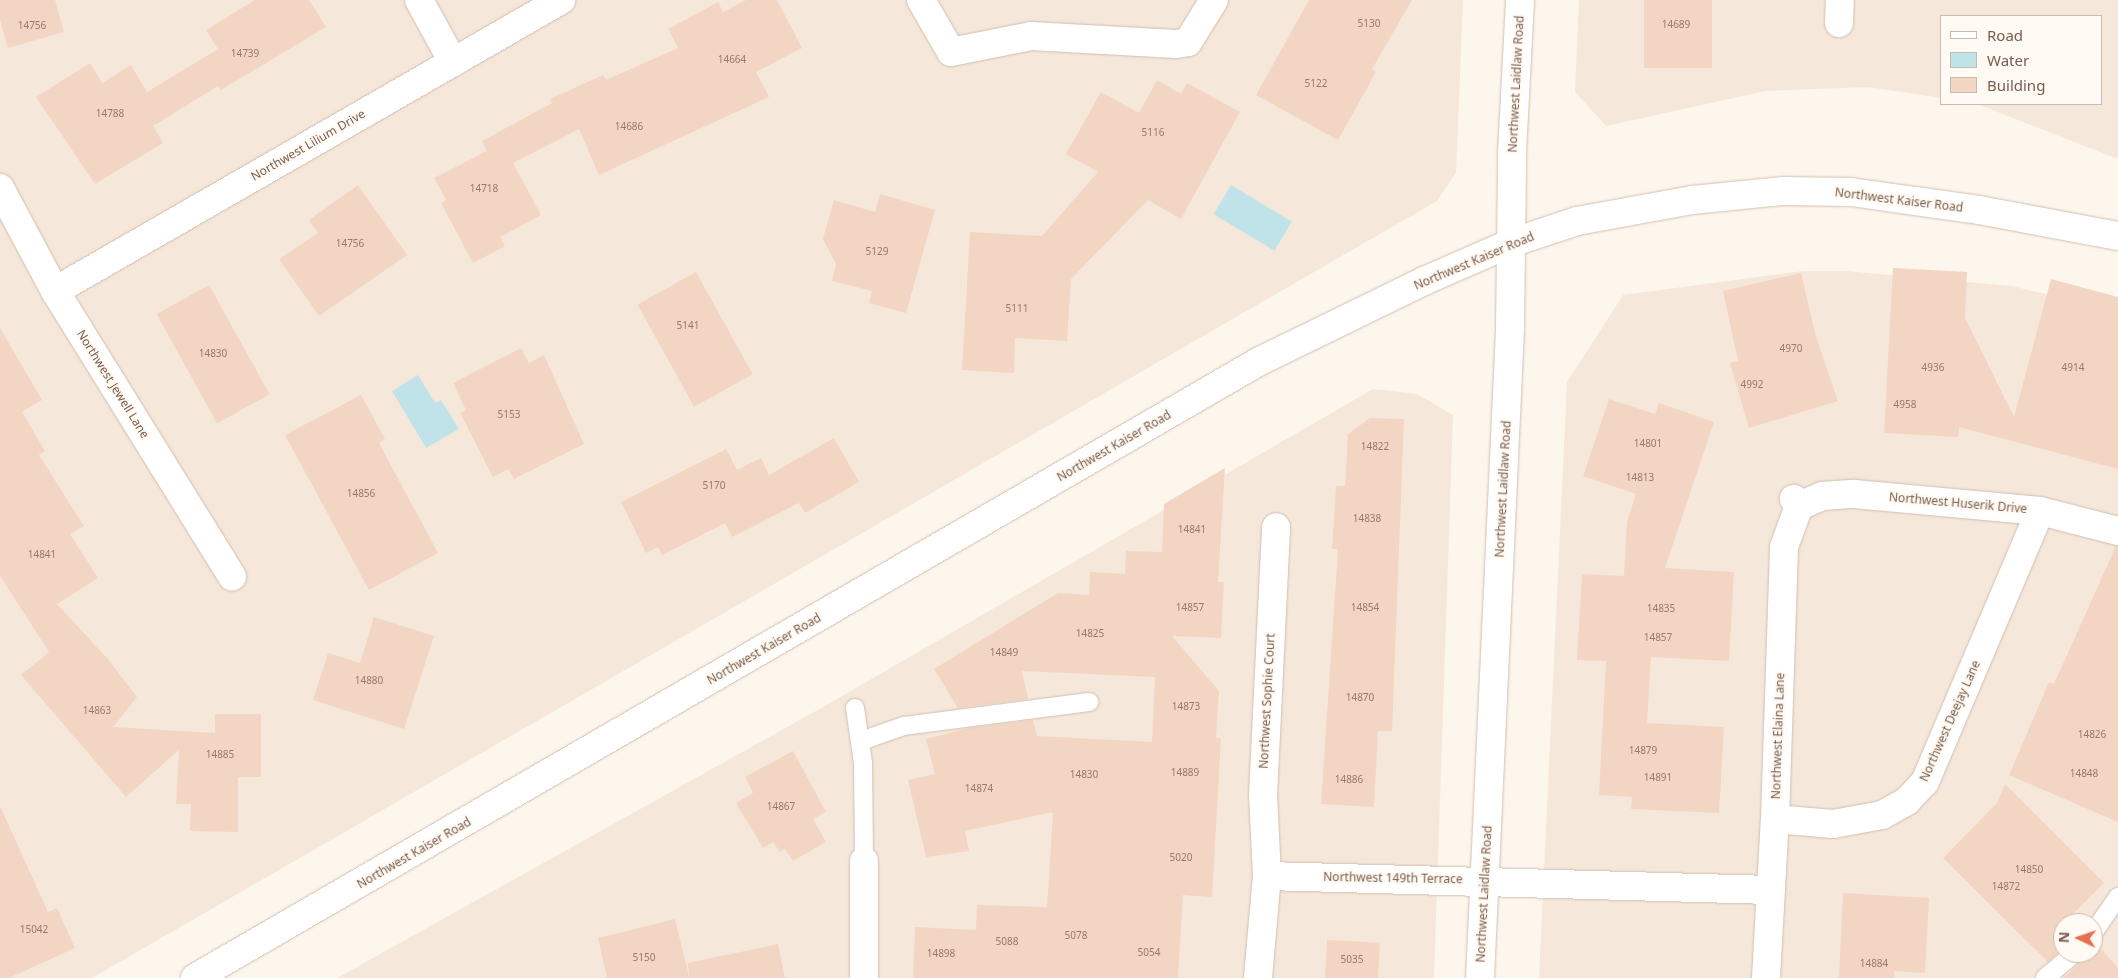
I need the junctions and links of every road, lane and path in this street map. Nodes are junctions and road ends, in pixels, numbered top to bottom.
1 (419, 0) edge
2 (560, 0) edge
3 (921, 0) edge
4 (1214, 0) edge
5 (1520, 0) edge
6 (454, 62) junction
7 (0, 188) edge
8 (2118, 236) edge
9 (1511, 243) junction
10 (55, 291) junction
11 (1796, 503) joint
12 (2040, 511) junction
13 (1276, 527) dead end
14 (2118, 531) edge
15 (232, 577) dead end
16 (1089, 702) dead end
17 (855, 708) dead end
18 (861, 741) junction
19 (1775, 819) junction
20 (864, 861) joint
21 (1268, 876) junction
22 (1485, 880) junction
23 (1771, 890) junction
24 (2118, 897) edge
25 (2103, 919) edge
26 (2062, 963) edge
27 (195, 978) edge
28 (864, 978) edge
29 (1258, 978) edge
30 (1480, 978) edge
31 (1766, 978) edge
32 (2045, 978) edge

1 - 6 street
2 - 6 street, Northwest Lilium Drive
3 - 4 street
5 - 9 street, Northwest Laidlaw Road
6 - 10 street, Northwest Lilium Drive
7 - 10 street, Northwest Jewell Lane
8 - 9 street, Northwest Kaiser Road
9 - 22 street, Northwest Laidlaw Road
9 - 27 street, Northwest Kaiser Road
10 - 15 street, Northwest Jewell Lane
11 - 12 street, Northwest Huserik Drive
11 - 19 street, Northwest Elaina Lane
12 - 14 street, Northwest Huserik Drive
12 - 19 street, Northwest Deejay Lane
13 - 21 street, Northwest Sophie Court
16 - 18 lane
17 - 18 lane
18 - 20 lane
19 - 23 street, Northwest Elaina Lane
20 - 28 street
21 - 22 street, Northwest 149th Terrace
21 - 29 street
22 - 23 street, Northwest 149th Terrace
22 - 30 street, Northwest Laidlaw Road
23 - 31 street, Northwest Elaina Lane
24 - 25 lane
26 - 32 lane

